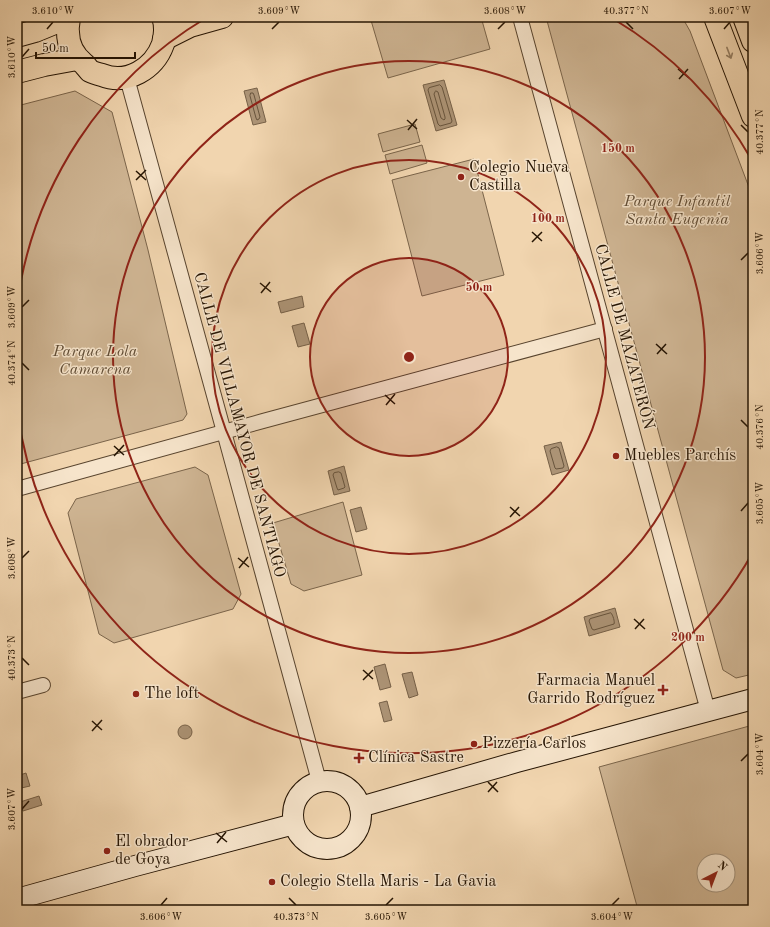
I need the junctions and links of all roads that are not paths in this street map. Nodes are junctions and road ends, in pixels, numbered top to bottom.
1 (69, 17) edge
2 (163, 17) edge
3 (222, 17) edge
4 (520, 17) edge
5 (715, 17) edge
6 (744, 17) edge
7 (17, 36) edge
8 (164, 38) junction
9 (753, 41) edge
10 (77, 59) junction
11 (17, 72) edge
12 (127, 78) junction
13 (753, 116) edge
14 (605, 329) junction
15 (224, 432) junction
16 (17, 489) edge
17 (43, 685) dead end
18 (17, 692) edge
19 (753, 699) edge
20 (708, 711) junction
21 (319, 781) junction
22 (360, 807) junction
23 (294, 824) junction
24 (17, 899) edge

1 - 7 main road
1 - 10 main road
2 - 8 main road
3 - 8 main road
4 - 14 street, CALLE DE MAZATERÓN
5 -> 13 main road
6 - 9 main road
8 - 12 main road
10 - 11 main road
10 - 12 main road
12 - 15 street, CALLE DE VILLAMAYOR DE SANTIAGO
14 - 15 street
14 - 20 street, CALLE DE MAZATERÓN
15 - 16 street
15 - 21 street, CALLE DE VILLAMAYOR DE SANTIAGO
17 - 18 street
19 - 20 main road
20 - 22 main road
21 - 22 main road
21 - 23 main road
22 - 23 main road
23 - 24 main road

